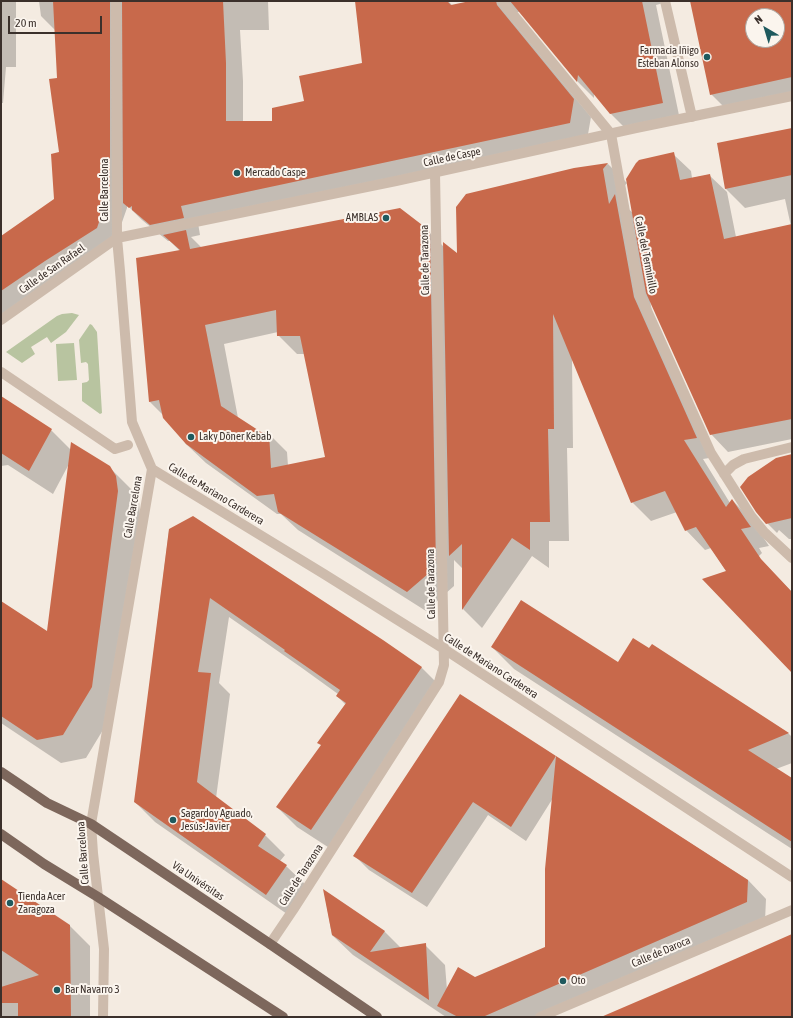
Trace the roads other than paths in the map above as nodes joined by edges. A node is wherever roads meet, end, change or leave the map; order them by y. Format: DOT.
graph roads {
  1 [pos="116,1"];
  2 [pos="502,1"];
  3 [pos="666,1"];
  4 [pos="792,96"];
  5 [pos="692,117"];
  6 [pos="610,134"];
  7 [pos="435,173"];
  8 [pos="117,238"];
  9 [pos="1,320"];
  10 [pos="1,372"];
  11 [pos="128,445"];
  12 [pos="792,447"];
  13 [pos="152,469"];
  14 [pos="724,474"];
  15 [pos="792,558"];
  16 [pos="444,649"];
  17 [pos="1,772"];
  18 [pos="91,824"];
  19 [pos="1,834"];
  20 [pos="792,877"];
  21 [pos="98,897"];
  22 [pos="792,910"];
  23 [pos="270,944"];
  24 [pos="103,1017"];
  25 [pos="283,1017"];
  26 [pos="377,1017"];
  27 [pos="540,1017"];
  1 -- 8 [label="street, Calle Barcelona"];
  2 -- 6 [label="street, Calle del Terminillo"];
  3 -- 5 [label="street"];
  4 -- 5 [label="street, Calle de Caspe"];
  5 -- 6 [label="street, Calle de Caspe"];
  6 -- 7 [label="street, Calle de Caspe"];
  6 -- 14 [label="street, Calle del Terminillo"];
  7 -- 8 [label="street, Calle de Caspe"];
  7 -- 16 [label="street, Calle de Tarazona"];
  8 -- 9 [label="street, Calle de San Rafael"];
  8 -- 13 [label="street, Calle Barcelona"];
  10 -- 11 [label="street"];
  12 -- 14 [label="street"];
  13 -- 16 [label="street, Calle de Mariano Carderera"];
  13 -- 18 [label="street, Calle Barcelona"];
  14 -- 15 [label="street, Calle del Terminillo"];
  16 -- 20 [label="street, Calle de Mariano Carderera"];
  16 -- 23 [label="street, Calle de Tarazona"];
  17 -- 18 [label="main road, Vía Univérsitas"];
  18 -- 21 [label="street, Calle Barcelona"];
  18 -- 23 [label="main road, Vía Univérsitas"];
  19 -- 21 [label="main road"];
  21 -- 24 [label="street, Calle Barcelona"];
  21 -- 25 [label="main road"];
  22 -- 27 [label="street, Calle de Daroca"];
  23 -- 26 [label="main road, Vía Univérsitas"];
}
